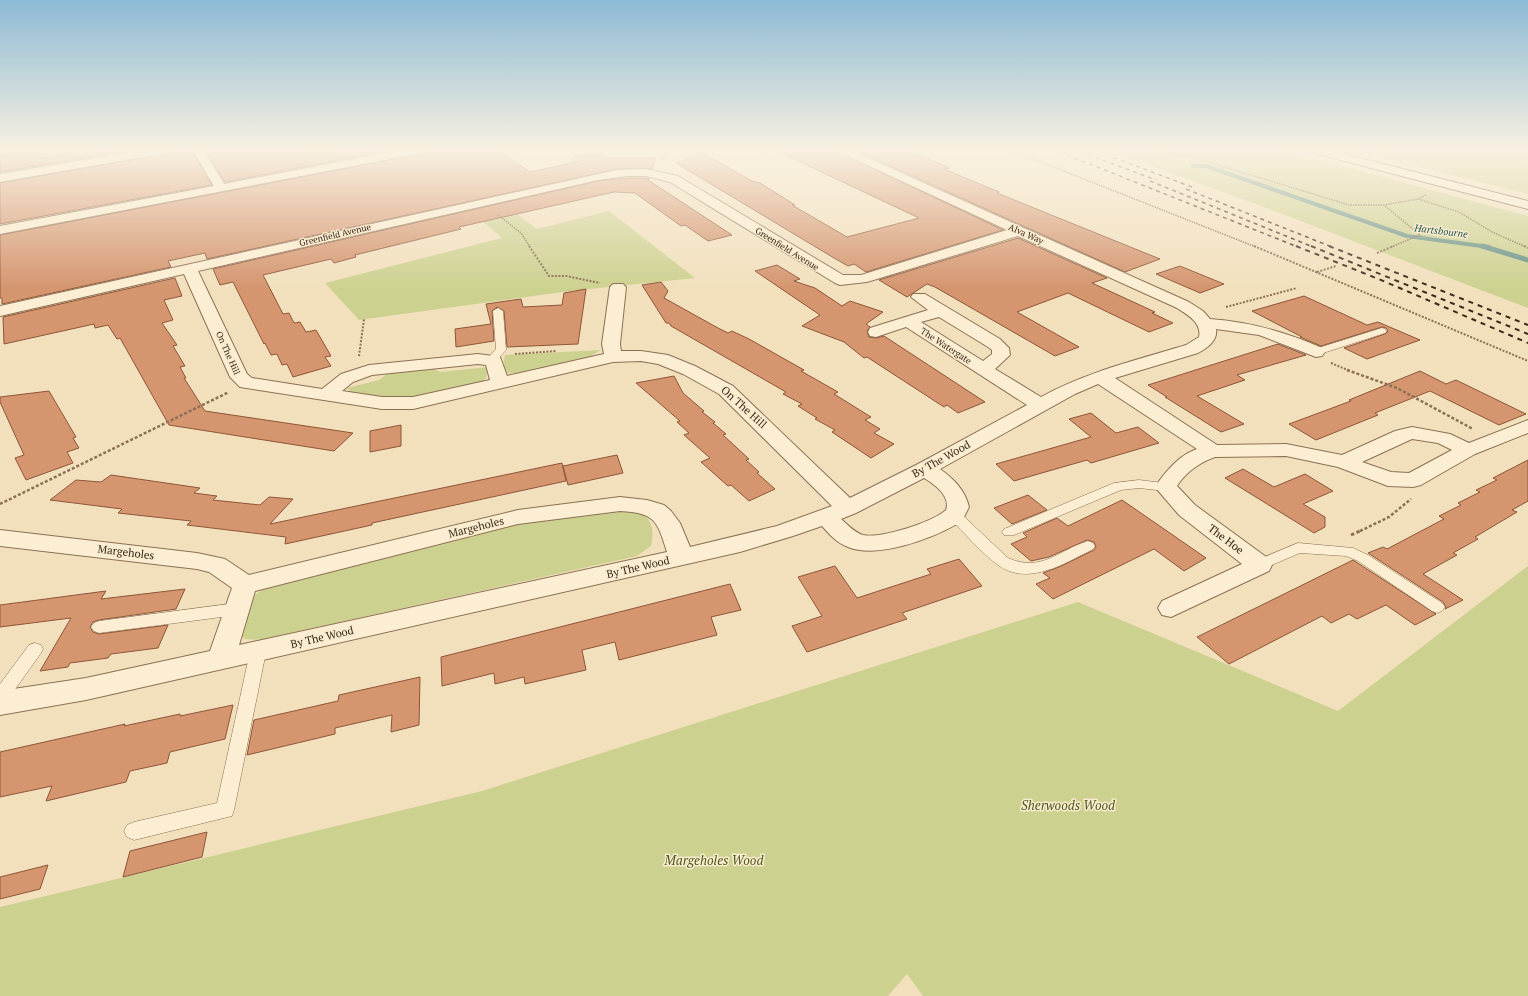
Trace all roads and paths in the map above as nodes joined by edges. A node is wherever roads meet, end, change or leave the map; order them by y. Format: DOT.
graph roads {
  1 [pos="182,195"];
  2 [pos="511,195"];
  3 [pos="701,195"];
  4 [pos="941,195"];
  5 [pos="1126,195"];
  6 [pos="1318,195"];
  7 [pos="1427,195"];
  8 [pos="1491,195"];
  9 [pos="1418,199"];
  10 [pos="481,202"];
  11 [pos="1384,205"];
  12 [pos="1528,205"];
  13 [pos="0,230"];
  14 [pos="1019,231"];
  15 [pos="1528,248"];
  16 [pos="1377,253"];
  17 [pos="1336,266"];
  18 [pos="189,268"];
  19 [pos="1317,272"];
  20 [pos="618,287"];
  21 [pos="1297,288"];
  22 [pos="919,297"];
  23 [pos="0,310"];
  24 [pos="498,311"];
  25 [pos="941,311"];
  26 [pos="1199,316"];
  27 [pos="364,320"];
  28 [pos="908,321"];
  29 [pos="876,332"];
  30 [pos="1382,332"];
  31 [pos="1316,352"];
  32 [pos="613,357"];
  33 [pos="491,360"];
  34 [pos="1528,361"];
  35 [pos="984,370"];
  36 [pos="358,373"];
  37 [pos="1100,377"];
  38 [pos="246,383"];
  39 [pos="500,384"];
  40 [pos="326,395"];
  41 [pos="1040,405"];
  42 [pos="1528,426"];
  43 [pos="1493,440"];
  44 [pos="1468,450"];
  45 [pos="1213,451"];
  46 [pos="1344,462"];
  47 [pos="925,469"];
  48 [pos="1403,480"];
  49 [pos="1166,487"];
  50 [pos="0,504"];
  51 [pos="848,508"];
  52 [pos="954,515"];
  53 [pos="826,517"];
  54 [pos="1009,532"];
  55 [pos="0,538"];
  56 [pos="1088,546"];
  57 [pos="1331,549"];
  58 [pos="680,557"];
  59 [pos="1260,565"];
  60 [pos="245,585"];
  61 [pos="1437,607"];
  62 [pos="1171,608"];
  63 [pos="237,609"];
  64 [pos="99,627"];
  65 [pos="35,649"];
  66 [pos="258,652"];
  67 [pos="221,660"];
  68 [pos="0,697"];
  69 [pos="0,703"];
  70 [pos="134,831"];
  1 -- 13 [label="street"];
  2 -- 10 [label="street, Greenfield Avenue"];
  3 -- 14 [label="street, Greenfield Avenue"];
  4 -- 14 [label="street, Alva Way"];
  5 -- 19 [label="path"];
  6 -- 11 [label="path"];
  7 -- 9 [label="path"];
  8 -- 12 [label="street"];
  9 -- 11 [label="path"];
  9 -- 15 [label="path"];
  10 -- 18 [label="street, Greenfield Avenue"];
  10 -- 20 [label="path"];
  11 -- 16 [label="path"];
  14 -- 26 [label="street, Alva Way"];
  17 -- 19 [label="path"];
  18 -- 23 [label="street, Greenfield Avenue"];
  18 -- 38 [label="street, On The Hill"];
  19 -- 34 [label="path"];
  20 -- 32 [label="street"];
  21 -- 26 [label="path"];
  22 -- 25 [label="street, The Watergate"];
  24 -- 33 [label="lane"];
  25 -- 28 [label="street, The Watergate"];
  25 -- 35 [label="street, The Watergate"];
  26 -- 31 [label="street"];
  26 -- 37 [label="street, By The Wood"];
  27 -- 36 [label="path"];
  28 -- 29 [label="street, The Watergate"];
  28 -- 35 [label="street, The Watergate"];
  30 -- 31 [label="lane"];
  31 -- 43 [label="path"];
  32 -- 39 [label="street, On The Hill"];
  32 -- 51 [label="street, On The Hill"];
  33 -- 36 [label="street"];
  33 -- 39 [label="street"];
  35 -- 41 [label="street, The Watergate"];
  36 -- 40 [label="street"];
  37 -- 41 [label="street, By The Wood"];
  37 -- 45 [label="street"];
  38 -- 40 [label="street, On The Hill"];
  38 -- 50 [label="path"];
  39 -- 40 [label="street, On The Hill"];
  41 -- 47 [label="street, By The Wood"];
  42 -- 43 [label="street"];
  43 -- 44 [label="street"];
  44 -- 46 [label="street"];
  44 -- 48 [label="street"];
  45 -- 46 [label="street"];
  45 -- 49 [label="street"];
  46 -- 48 [label="street"];
  47 -- 51 [label="street, By The Wood"];
  47 -- 52 [label="street"];
  48 -- 57 [label="path"];
  49 -- 54 [label="lane"];
  49 -- 59 [label="street, The Hoe"];
  51 -- 53 [label="street, By The Wood"];
  52 -- 53 [label="street"];
  52 -- 56 [label="lane"];
  53 -- 58 [label="street, By The Wood"];
  55 -- 60 [label="street, Margeholes"];
  57 -- 59 [label="lane"];
  57 -- 61 [label="lane"];
  58 -- 60 [label="street, Margeholes"];
  58 -- 66 [label="street, By The Wood"];
  59 -- 62 [label="street"];
  60 -- 63 [label="street"];
  63 -- 64 [label="lane"];
  63 -- 67 [label="street"];
  65 -- 68 [label="lane"];
  66 -- 67 [label="street, By The Wood"];
  66 -- 70 [label="lane"];
  67 -- 69 [label="street, By The Wood"];
}
